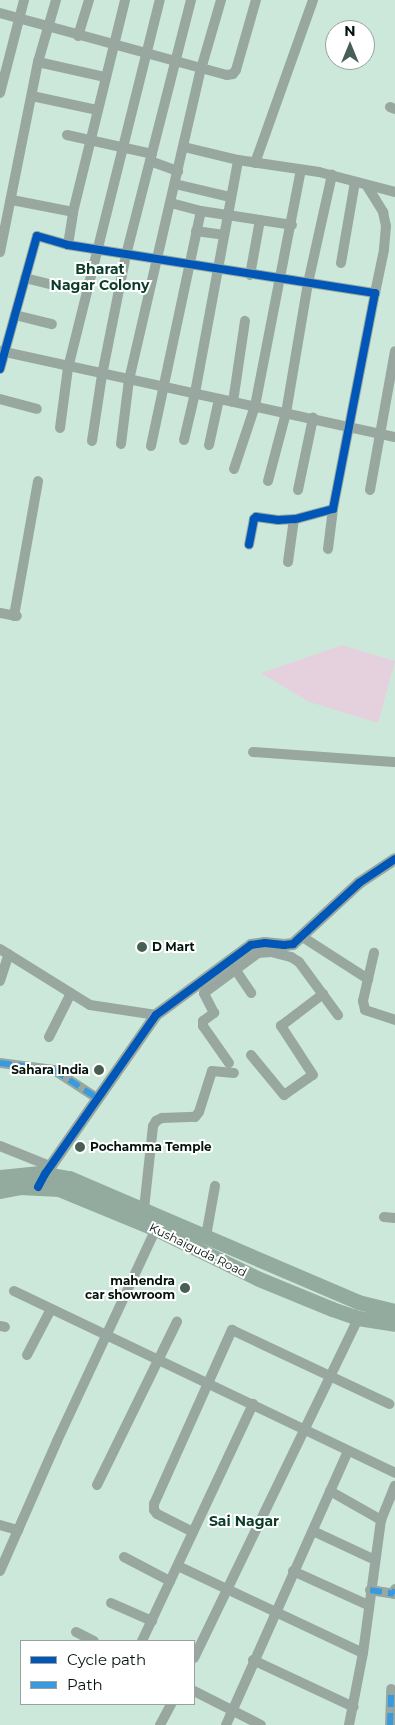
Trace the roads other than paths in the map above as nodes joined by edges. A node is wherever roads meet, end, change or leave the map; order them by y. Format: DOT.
graph roads {
  1 [pos="24,0"];
  2 [pos="56,0"];
  3 [pos="89,0"];
  4 [pos="125,0"];
  5 [pos="160,0"];
  6 [pos="191,0"];
  7 [pos="221,0"];
  8 [pos="256,0"];
  9 [pos="314,0"];
  10 [pos="0,13"];
  11 [pos="19,18"];
  12 [pos="47,27"];
  13 [pos="78,36"];
  14 [pos="113,45"];
  15 [pos="145,54"];
  16 [pos="38,62"];
  17 [pos="175,63"];
  18 [pos="201,69"];
  19 [pos="105,77"];
  20 [pos="0,93"];
  21 [pos="32,96"];
  22 [pos="97,110"];
  23 [pos="67,135"];
  24 [pos="90,140"];
  25 [pos="184,147"];
  26 [pos="122,148"];
  27 [pos="151,158"];
  28 [pos="238,160"];
  29 [pos="255,162"];
  30 [pos="301,170"];
  31 [pos="178,171"];
  32 [pos="332,175"];
  33 [pos="355,182"];
  34 [pos="175,184"];
  35 [pos="368,186"];
  36 [pos="395,186"];
  37 [pos="390,191"];
  38 [pos="230,198"];
  39 [pos="12,200"];
  40 [pos="171,203"];
  41 [pos="201,210"];
  42 [pos="73,212"];
  43 [pos="229,215"];
  44 [pos="260,220"];
  45 [pos="292,225"];
  46 [pos="3,227"];
  47 [pos="196,231"];
  48 [pos="224,235"];
  49 [pos="68,246"];
  50 [pos="99,250"];
  51 [pos="0,252"];
  52 [pos="126,255"];
  53 [pos="158,259"];
  54 [pos="341,262"];
  55 [pos="190,266"];
  56 [pos="218,270"];
  57 [pos="250,275"];
  58 [pos="25,278"];
  59 [pos="281,280"];
  60 [pos="308,283"];
  61 [pos="53,286"];
  62 [pos="375,293"];
  63 [pos="15,315"];
  64 [pos="245,322"];
  65 [pos="52,324"];
  66 [pos="395,351"];
  67 [pos="2,352"];
  68 [pos="68,368"];
  69 [pos="0,369"];
  70 [pos="102,375"];
  71 [pos="129,380"];
  72 [pos="163,386"];
  73 [pos="195,394"];
  74 [pos="219,398"];
  75 [pos="0,399"];
  76 [pos="233,402"];
  77 [pos="255,406"];
  78 [pos="37,409"];
  79 [pos="286,413"];
  80 [pos="313,418"];
  81 [pos="348,425"];
  82 [pos="60,428"];
  83 [pos="380,435"];
  84 [pos="395,436"];
  85 [pos="184,440"];
  86 [pos="92,441"];
  87 [pos="121,444"];
  88 [pos="209,445"];
  89 [pos="151,446"];
  90 [pos="234,469"];
  91 [pos="38,481"];
  92 [pos="268,481"];
  93 [pos="298,490"];
  94 [pos="370,490"];
  95 [pos="333,508"];
  96 [pos="294,519"];
  97 [pos="249,545"];
  98 [pos="328,549"];
  99 [pos="288,562"];
  100 [pos="0,613"];
  101 [pos="253,752"];
  102 [pos="395,763"];
  103 [pos="395,859"];
  104 [pos="301,936"];
  105 [pos="4,951"];
  106 [pos="374,953"];
  107 [pos="232,966"];
  108 [pos="368,979"];
  109 [pos="0,981"];
  110 [pos="71,993"];
  111 [pos="251,993"];
  112 [pos="322,994"];
  113 [pos="156,1015"];
  114 [pos="338,1015"];
  115 [pos="395,1020"];
  116 [pos="49,1037"];
  117 [pos="251,1055"];
  118 [pos="0,1063"];
  119 [pos="229,1063"];
  120 [pos="234,1073"];
  121 [pos="98,1098"];
  122 [pos="0,1146"];
  123 [pos="44,1176"];
  124 [pos="0,1177"];
  125 [pos="215,1186"];
  126 [pos="0,1191"];
  127 [pos="144,1209"];
  128 [pos="384,1217"];
  129 [pos="395,1218"];
  130 [pos="156,1229"];
  131 [pos="206,1236"];
  132 [pos="14,1291"];
  133 [pos="51,1308"];
  134 [pos="395,1311"];
  135 [pos="358,1318"];
  136 [pos="177,1322"];
  137 [pos="395,1324"];
  138 [pos="106,1335"];
  139 [pos="27,1355"];
  140 [pos="158,1358"];
  141 [pos="330,1375"];
  142 [pos="208,1382"];
  143 [pos="253,1404"];
  144 [pos="389,1404"];
  145 [pos="303,1429"];
  146 [pos="348,1451"];
  147 [pos="395,1473"];
  148 [pos="97,1485"];
  149 [pos="395,1486"];
  150 [pos="330,1491"];
  151 [pos="381,1520"];
  152 [pos="0,1525"];
  153 [pos="18,1530"];
  154 [pos="313,1531"];
  155 [pos="194,1532"];
  156 [pos="124,1557"];
  157 [pos="375,1560"];
  158 [pos="178,1566"];
  159 [pos="0,1570"];
  160 [pos="294,1571"];
  161 [pos="170,1581"];
  162 [pos="395,1589"];
  163 [pos="226,1590"];
  164 [pos="370,1590"];
  165 [pos="111,1603"];
  166 [pos="368,1605"];
  167 [pos="275,1613"];
  168 [pos="152,1621"];
  169 [pos="76,1632"];
  170 [pos="92,1640"];
  171 [pos="142,1640"];
  172 [pos="362,1653"];
  173 [pos="195,1656"];
  174 [pos="254,1660"];
  175 [pos="391,1689"];
  176 [pos="195,1691"];
  177 [pos="170,1705"];
  178 [pos="354,1707"];
  179 [pos="232,1709"];
  180 [pos="160,1725"];
  181 [pos="226,1725"];
  182 [pos="261,1725"];
  183 [pos="349,1725"];
  184 [pos="390,1725"];
  1 -- 11 [label="street"];
  2 -- 12 [label="street"];
  3 -- 13 [label="street"];
  4 -- 14 [label="street"];
  5 -- 15 [label="street"];
  6 -- 17 [label="street"];
  7 -- 18 [label="street"];
  8 -- 18 [label="street"];
  9 -- 29 [label="street"];
  10 -- 11 [label="street"];
  11 -- 12 [label="street"];
  11 -- 20 [label="street"];
  12 -- 13 [label="street"];
  12 -- 16 [label="street"];
  13 -- 14 [label="street"];
  14 -- 15 [label="street"];
  14 -- 19 [label="street"];
  15 -- 17 [label="street"];
  15 -- 26 [label="street"];
  16 -- 19 [label="street"];
  16 -- 21 [label="street"];
  17 -- 18 [label="street"];
  17 -- 27 [label="street"];
  18 -- 25 [label="street"];
  19 -- 22 [label="street"];
  21 -- 22 [label="street"];
  21 -- 39 [label="street"];
  22 -- 24 [label="street"];
  23 -- 24 [label="street"];
  24 -- 26 [label="street"];
  24 -- 42 [label="street"];
  25 -- 28 [label="street"];
  25 -- 31 [label="street"];
  26 -- 27 [label="street"];
  26 -- 50 [label="street"];
  27 -- 31 [label="street"];
  27 -- 52 [label="street"];
  28 -- 29 [label="street"];
  28 -- 38 [label="street"];
  29 -- 30 [label="street"];
  30 -- 32 [label="street"];
  30 -- 45 [label="street"];
  31 -- 34 [label="street"];
  32 -- 33 [label="street"];
  32 -- 60 [label="street"];
  33 -- 35 [label="street"];
  33 -- 54 [label="street"];
  34 -- 38 [label="street"];
  34 -- 40 [label="street"];
  35 -- 37 [label="street"];
  35 -- 62 [label="street"];
  36 -- 37 [label="street"];
  38 -- 43 [label="street"];
  39 -- 42 [label="street"];
  39 -- 46 [label="street"];
  40 -- 41 [label="street"];
  40 -- 53 [label="street"];
  41 -- 43 [label="street"];
  41 -- 47 [label="street"];
  42 -- 49 [label="street"];
  43 -- 44 [label="street"];
  43 -- 48 [label="street"];
  44 -- 45 [label="street"];
  44 -- 57 [label="street"];
  45 -- 59 [label="street"];
  46 -- 51 [label="street"];
  47 -- 48 [label="street"];
  47 -- 55 [label="street"];
  48 -- 56 [label="street"];
  49 -- 50 [label="street"];
  49 -- 58 [label="street"];
  50 -- 52 [label="street"];
  50 -- 68 [label="street"];
  52 -- 53 [label="street"];
  52 -- 70 [label="street"];
  53 -- 55 [label="street"];
  53 -- 71 [label="street"];
  55 -- 56 [label="street"];
  55 -- 72 [label="street"];
  56 -- 57 [label="street"];
  56 -- 73 [label="street"];
  57 -- 59 [label="street"];
  58 -- 61 [label="street"];
  58 -- 63 [label="street"];
  59 -- 60 [label="street"];
  59 -- 77 [label="street"];
  60 -- 62 [label="street"];
  60 -- 79 [label="street"];
  62 -- 81 [label="street"];
  63 -- 65 [label="street"];
  63 -- 67 [label="street"];
  64 -- 76 [label="street"];
  66 -- 83 [label="street"];
  67 -- 68 [label="street"];
  67 -- 69 [label="street"];
  68 -- 70 [label="street"];
  68 -- 82 [label="street"];
  70 -- 71 [label="street"];
  70 -- 86 [label="street"];
  71 -- 72 [label="street"];
  71 -- 87 [label="street"];
  72 -- 73 [label="street"];
  72 -- 89 [label="street"];
  73 -- 74 [label="street"];
  73 -- 85 [label="street"];
  74 -- 76 [label="street"];
  74 -- 88 [label="street"];
  75 -- 78 [label="street"];
  76 -- 77 [label="street"];
  77 -- 79 [label="street"];
  77 -- 90 [label="street"];
  79 -- 80 [label="street"];
  79 -- 92 [label="street"];
  80 -- 81 [label="street"];
  80 -- 93 [label="street"];
  81 -- 83 [label="street"];
  81 -- 95 [label="street"];
  83 -- 84 [label="street"];
  83 -- 94 [label="street"];
  91 -- 100 [label="street"];
  95 -- 96 [label="street"];
  95 -- 98 [label="street"];
  96 -- 97 [label="street"];
  96 -- 99 [label="street"];
  101 -- 102 [label="street"];
  103 -- 104 [label="street"];
  104 -- 107 [label="street"];
  104 -- 108 [label="street"];
  105 -- 109 [label="street"];
  105 -- 110 [label="street"];
  106 -- 108 [label="street"];
  107 -- 111 [label="street"];
  107 -- 112 [label="street"];
  107 -- 113 [label="street"];
  107 -- 119 [label="street"];
  108 -- 115 [label="street"];
  110 -- 113 [label="street"];
  110 -- 116 [label="street"];
  112 -- 114 [label="street"];
  112 -- 117 [label="street"];
  113 -- 121 [label="street"];
  118 -- 121 [label="street"];
  120 -- 127 [label="street"];
  121 -- 123 [label="street"];
  122 -- 123 [label="street"];
  123 -- 124 [label="main road, Kushaiguda Road"];
  123 -- 126 [label="main road, Kushaiguda Road"];
  123 -- 127 [label="main road, Kushaiguda Road"];
  123 -- 130 [label="main road, Kushaiguda Road"];
  125 -- 131 [label="street"];
  127 -- 131 [label="main road, Kushaiguda Road"];
  128 -- 129 [label="street"];
  130 -- 135 [label="main road, Kushaiguda Road"];
  130 -- 138 [label="street"];
  131 -- 134 [label="main road, Kushaiguda Road"];
  132 -- 133 [label="street"];
  133 -- 138 [label="street"];
  133 -- 139 [label="street"];
  135 -- 137 [label="main road, Kushaiguda Road"];
  135 -- 141 [label="street"];
  136 -- 140 [label="street"];
  138 -- 140 [label="street"];
  138 -- 153 [label="street"];
  140 -- 142 [label="street"];
  140 -- 148 [label="street"];
  141 -- 142 [label="street"];
  141 -- 144 [label="street"];
  141 -- 145 [label="street"];
  142 -- 143 [label="street"];
  142 -- 155 [label="street"];
  143 -- 145 [label="street"];
  143 -- 155 [label="street"];
  145 -- 146 [label="street"];
  145 -- 163 [label="street"];
  146 -- 147 [label="street"];
  146 -- 150 [label="street"];
  149 -- 151 [label="street"];
  150 -- 151 [label="street"];
  150 -- 154 [label="street"];
  151 -- 157 [label="street"];
  152 -- 153 [label="street"];
  153 -- 159 [label="street"];
  154 -- 157 [label="street"];
  154 -- 160 [label="street"];
  155 -- 158 [label="street"];
  156 -- 161 [label="street"];
  157 -- 164 [label="street"];
  158 -- 161 [label="street"];
  158 -- 163 [label="street"];
  160 -- 166 [label="street"];
  160 -- 167 [label="street"];
  161 -- 168 [label="street"];
  162 -- 164 [label="street"];
  163 -- 167 [label="street"];
  163 -- 173 [label="street"];
  164 -- 166 [label="street"];
  165 -- 168 [label="street"];
  166 -- 172 [label="street"];
  167 -- 172 [label="street"];
  167 -- 174 [label="street"];
  168 -- 171 [label="street"];
  169 -- 170 [label="street"];
  172 -- 178 [label="street"];
  174 -- 178 [label="street"];
  174 -- 179 [label="street"];
  175 -- 184 [label="street"];
  176 -- 179 [label="street"];
  177 -- 180 [label="street"];
  178 -- 183 [label="street"];
  179 -- 181 [label="street"];
  179 -- 182 [label="street"];
}
